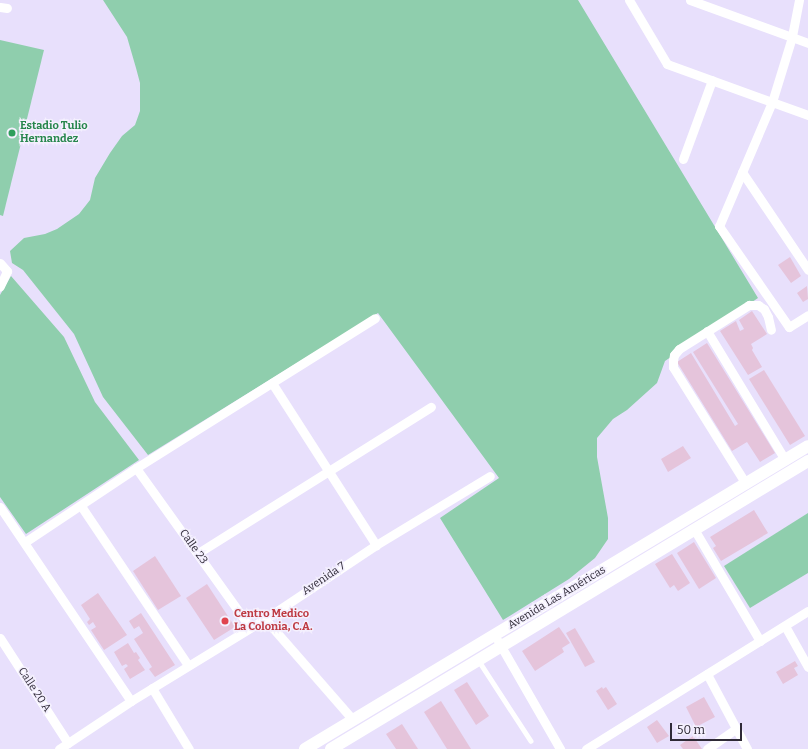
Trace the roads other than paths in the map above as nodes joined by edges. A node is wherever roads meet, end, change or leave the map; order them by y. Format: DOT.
graph roads {
  1 [pos="629,0"];
  2 [pos="690,0"];
  3 [pos="799,0"];
  4 [pos="792,37"];
  5 [pos="808,43"];
  6 [pos="712,80"];
  7 [pos="772,102"];
  8 [pos="808,115"];
  9 [pos="683,159"];
  10 [pos="742,172"];
  11 [pos="0,263"];
  12 [pos="808,270"];
  13 [pos="0,286"];
  14 [pos="808,315"];
  15 [pos="375,318"];
  16 [pos="771,330"];
  17 [pos="707,331"];
  18 [pos="272,384"];
  19 [pos="431,407"];
  20 [pos="808,446"];
  21 [pos="785,460"];
  22 [pos="808,461"];
  23 [pos="136,468"];
  24 [pos="328,470"];
  25 [pos="490,476"];
  26 [pos="746,484"];
  27 [pos="81,506"];
  28 [pos="0,507"];
  29 [pos="694,529"];
  30 [pos="25,542"];
  31 [pos="376,545"];
  32 [pos="198,553"];
  33 [pos="808,611"];
  34 [pos="265,619"];
  35 [pos="250,626"];
  36 [pos="785,626"];
  37 [pos="0,638"];
  38 [pos="498,640"];
  39 [pos="760,641"];
  40 [pos="478,659"];
  41 [pos="188,665"];
  42 [pos="808,667"];
  43 [pos="706,674"];
  44 [pos="152,688"];
  45 [pos="131,701"];
  46 [pos="353,720"];
  47 [pos="736,729"];
  48 [pos="531,741"];
  49 [pos="68,743"];
  50 [pos="59,749"];
  51 [pos="190,749"];
  52 [pos="306,749"];
  53 [pos="331,749"];
  54 [pos="560,749"];
  55 [pos="586,749"];
  56 [pos="706,749"];
  57 [pos="747,749"];
  1 -- 6 [label="street"];
  2 -- 4 [label="street"];
  3 -- 4 [label="street"];
  4 -- 5 [label="street"];
  4 -- 7 [label="street"];
  6 -- 7 [label="street"];
  6 -- 9 [label="street"];
  7 -- 8 [label="street"];
  7 -- 10 [label="street"];
  10 -- 12 [label="street"];
  10 -- 14 [label="street"];
  11 -- 13 [label="street"];
  15 -- 18 [label="street"];
  16 -- 17 [label="street"];
  17 -- 21 [label="street"];
  17 -- 26 [label="street"];
  18 -- 23 [label="street"];
  18 -- 24 [label="street"];
  19 -- 24 [label="street"];
  20 -- 21 [label="main road, Avenida Las Américas"];
  21 -- 26 [label="main road, Avenida Las Américas"];
  22 -- 29 [label="main road, Avenida Las Américas"];
  23 -- 27 [label="street"];
  23 -- 32 [label="street, Calle 23"];
  24 -- 31 [label="street"];
  24 -- 32 [label="street"];
  25 -- 31 [label="street, Avenida 7"];
  26 -- 38 [label="main road, Avenida Las Américas"];
  27 -- 30 [label="street"];
  27 -- 41 [label="street"];
  28 -- 30 [label="street"];
  29 -- 38 [label="main road, Avenida Las Américas"];
  29 -- 39 [label="street"];
  30 -- 45 [label="street"];
  31 -- 34 [label="street, Avenida 7"];
  32 -- 35 [label="street, Calle 23"];
  33 -- 36 [label="street"];
  34 -- 35 [label="street, Avenida 7"];
  34 -- 46 [label="street"];
  35 -- 41 [label="street, Avenida 7"];
  36 -- 39 [label="street"];
  36 -- 42 [label="street"];
  37 -- 49 [label="street, Calle 20 A"];
  38 -- 40 [label="main road, Avenida Las Américas"];
  38 -- 46 [label="main road, Avenida Las Américas"];
  38 -- 54 [label="street"];
  39 -- 43 [label="street"];
  40 -- 48 [label="lane"];
  40 -- 53 [label="main road, Avenida Las Américas"];
  41 -- 44 [label="street, Avenida 7"];
  43 -- 47 [label="street"];
  43 -- 55 [label="street"];
  44 -- 45 [label="street, Avenida 7"];
  44 -- 51 [label="street"];
  45 -- 49 [label="street, Avenida 7"];
  46 -- 52 [label="main road, Avenida Las Américas"];
  47 -- 56 [label="street"];
  47 -- 57 [label="street"];
  49 -- 50 [label="street, Avenida 7"];
}
